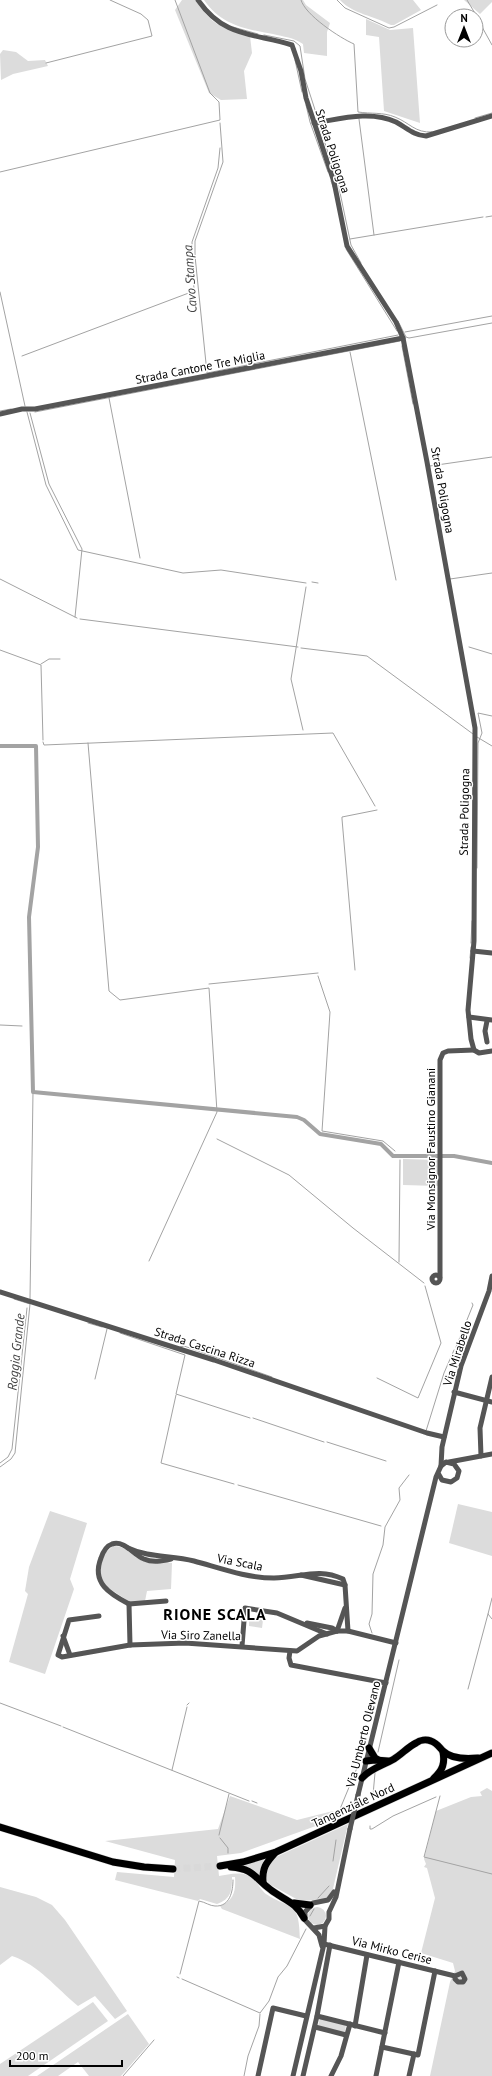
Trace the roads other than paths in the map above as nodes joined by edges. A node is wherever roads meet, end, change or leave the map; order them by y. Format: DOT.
graph roads {
  1 [pos="198,0"];
  2 [pos="492,116"];
  3 [pos="314,123"];
  4 [pos="403,338"];
  5 [pos="0,414"];
  6 [pos="473,951"];
  7 [pos="492,953"];
  8 [pos="469,1018"];
  9 [pos="490,1020"];
  10 [pos="487,1042"];
  11 [pos="474,1050"];
  12 [pos="492,1051"];
  13 [pos="492,1276"];
  14 [pos="440,1277"];
  15 [pos="0,1292"];
  16 [pos="490,1292"];
  17 [pos="492,1377"];
  18 [pos="454,1392"];
  19 [pos="486,1400"];
  20 [pos="492,1402"];
  21 [pos="444,1437"];
  22 [pos="442,1446"];
  23 [pos="492,1454"];
  24 [pos="481,1456"];
  25 [pos="470,1458"];
  26 [pos="447,1462"];
  27 [pos="441,1466"];
  28 [pos="458,1469"];
  29 [pos="438,1473"];
  30 [pos="444,1482"];
  31 [pos="433,1491"];
  32 [pos="166,1601"];
  33 [pos="129,1604"];
  34 [pos="346,1604"];
  35 [pos="99,1616"];
  36 [pos="296,1620"];
  37 [pos="348,1631"];
  38 [pos="337,1632"];
  39 [pos="327,1634"];
  40 [pos="63,1635"];
  41 [pos="396,1643"];
  42 [pos="130,1645"];
  43 [pos="242,1646"];
  44 [pos="290,1651"];
  45 [pos="70,1655"];
  46 [pos="386,1683"];
  47 [pos="369,1748"];
  48 [pos="444,1752"];
  49 [pos="492,1753"];
  50 [pos="482,1758"];
  51 [pos="366,1762"];
  52 [pos="379,1763"];
  53 [pos="362,1778"];
  54 [pos="431,1781"];
  55 [pos="0,1827"];
  56 [pos="276,1852"];
  57 [pos="173,1869"];
  58 [pos="263,1882"];
  59 [pos="338,1883"];
  60 [pos="294,1903"];
  61 [pos="320,1903"];
  62 [pos="310,1905"];
  63 [pos="329,1912"];
  64 [pos="304,1918"];
  65 [pos="325,1926"];
  66 [pos="314,1928"];
  67 [pos="327,1944"];
  68 [pos="322,1951"];
  69 [pos="367,1955"];
  70 [pos="399,1962"];
  71 [pos="435,1971"];
  72 [pos="455,1976"];
  73 [pos="306,2016"];
  74 [pos="317,2016"];
  75 [pos="352,2025"];
  76 [pos="315,2027"];
  77 [pos="385,2033"];
  78 [pos="346,2035"];
  79 [pos="382,2048"];
  80 [pos="414,2054"];
  81 [pos="258,2076"];
  82 [pos="293,2076"];
  83 [pos="303,2076"];
  84 [pos="331,2076"];
  85 [pos="376,2076"];
  86 [pos="409,2076"];
  1 -- 3 [label="street, Strada Poligogna"];
  2 -- 3 [label="street"];
  3 -- 4 [label="street, Strada Poligogna"];
  4 -- 5 [label="street, Strada Cantone Tre Miglia"];
  4 -- 6 [label="street, Strada Poligogna"];
  6 -- 7 [label="street"];
  6 -- 8 [label="street, Strada Poligogna"];
  8 -- 9 [label="street"];
  8 -- 11 [label="street, Strada Poligogna"];
  9 -- 10 [label="street"];
  11 -- 12 [label="street"];
  11 -- 14 [label="street, Via Monsignor Faustino Gianani"];
  13 -- 16 [label="street, Via Mirabello"];
  15 -- 21 [label="street, Strada Cascina Rizza"];
  16 -- 18 [label="street, Via Mirabello"];
  17 -- 19 [label="street"];
  18 -- 19 [label="street"];
  18 -- 21 [label="street, Via Mirabello"];
  19 -- 20 [label="street"];
  19 -- 24 [label="street"];
  21 -- 22 [label="street, Via Mirabello"];
  22 -- 26 [label="street, Via Mirabello"];
  22 -- 27 [label="street, Via Mirabello"];
  23 -- 24 [label="street"];
  24 -- 25 [label="street"];
  25 -- 26 [label="street"];
  25 -- 28 [label="street"];
  26 -- 27 [label="street"];
  26 -- 28 [label="street"];
  27 -- 29 [label="street"];
  28 -- 30 [label="street"];
  29 -- 30 [label="street"];
  29 -- 31 [label="street"];
  30 -- 31 [label="street"];
  31 -- 41 [label="street, Via Umberto Olevano"];
  32 -- 33 [label="street"];
  33 -- 34 [label="street, Via Scala"];
  33 -- 42 [label="street"];
  34 -- 37 [label="street, Via Scala"];
  34 -- 38 [label="street, Via Scala"];
  35 -- 40 [label="street"];
  36 -- 38 [label="street"];
  36 -- 39 [label="street"];
  36 -- 43 [label="street"];
  37 -- 38 [label="street"];
  37 -- 41 [label="street"];
  38 -- 39 [label="street"];
  39 -- 44 [label="street, Via Siro Zanella"];
  40 -- 45 [label="street"];
  40 -- 45 [label="street"];
  41 -- 46 [label="street, Via Umberto Olevano"];
  42 -- 43 [label="street, Via Siro Zanella"];
  42 -- 45 [label="street, Via Siro Zanella"];
  43 -- 44 [label="street, Via Siro Zanella"];
  44 -- 46 [label="street"];
  46 -- 47 [label="street, Via Umberto Olevano"];
  47 -- 51 [label="street, Via Umberto Olevano"];
  47 -- 52 [label="highway"];
  48 -- 50 [label="highway"];
  48 -- 52 [label="highway"];
  48 -- 54 [label="highway"];
  49 -- 50 [label="highway, Tangenziale Nord"];
  50 -- 54 [label="highway, Tangenziale Nord"];
  51 -- 52 [label="highway"];
  51 -- 53 [label="street, Via Umberto Olevano"];
  52 -- 53 [label="highway"];
  53 -- 59 [label="street, Via Umberto Olevano, bridge"];
  54 -- 56 [label="highway, Tangenziale Nord"];
  55 -- 57 [label="highway"];
  56 -- 58 [label="highway"];
  56 -- 58 [label="highway, Tangenziale Nord"];
  58 -- 60 [label="highway"];
  59 -- 61 [label="street, Via Umberto Olevano"];
  59 -- 63 [label="street, Via Umberto Olevano"];
  60 -- 62 [label="highway"];
  60 -- 64 [label="highway"];
  61 -- 62 [label="street, Via Umberto Olevano"];
  61 -- 63 [label="street"];
  62 -- 64 [label="street"];
  63 -- 65 [label="street, Via Umberto Olevano"];
  64 -- 66 [label="street, Via Umberto Olevano"];
  65 -- 66 [label="street"];
  65 -- 67 [label="street, Via Umberto Olevano"];
  66 -- 68 [label="street, Via Umberto Olevano"];
  67 -- 68 [label="street, Via Umberto Olevano"];
  67 -- 69 [label="street, Via Mirko Cerise"];
  67 -- 74 [label="street, Via Umberto Olevano"];
  68 -- 73 [label="street, Via Umberto Olevano"];
  69 -- 70 [label="street, Via Mirko Cerise"];
  69 -- 75 [label="street"];
  70 -- 71 [label="street, Via Mirko Cerise"];
  70 -- 77 [label="street"];
  71 -- 72 [label="street, Via Mirko Cerise"];
  71 -- 80 [label="street"];
  73 -- 81 [label="street"];
  73 -- 82 [label="street, Via Umberto Olevano"];
  74 -- 75 [label="street"];
  74 -- 76 [label="street, Via Umberto Olevano"];
  75 -- 77 [label="street"];
  75 -- 78 [label="street"];
  76 -- 78 [label="street"];
  76 -- 83 [label="street, Via Umberto Olevano"];
  77 -- 79 [label="street"];
  78 -- 84 [label="street"];
  79 -- 80 [label="street"];
  79 -- 85 [label="street"];
  80 -- 86 [label="street"];
}
